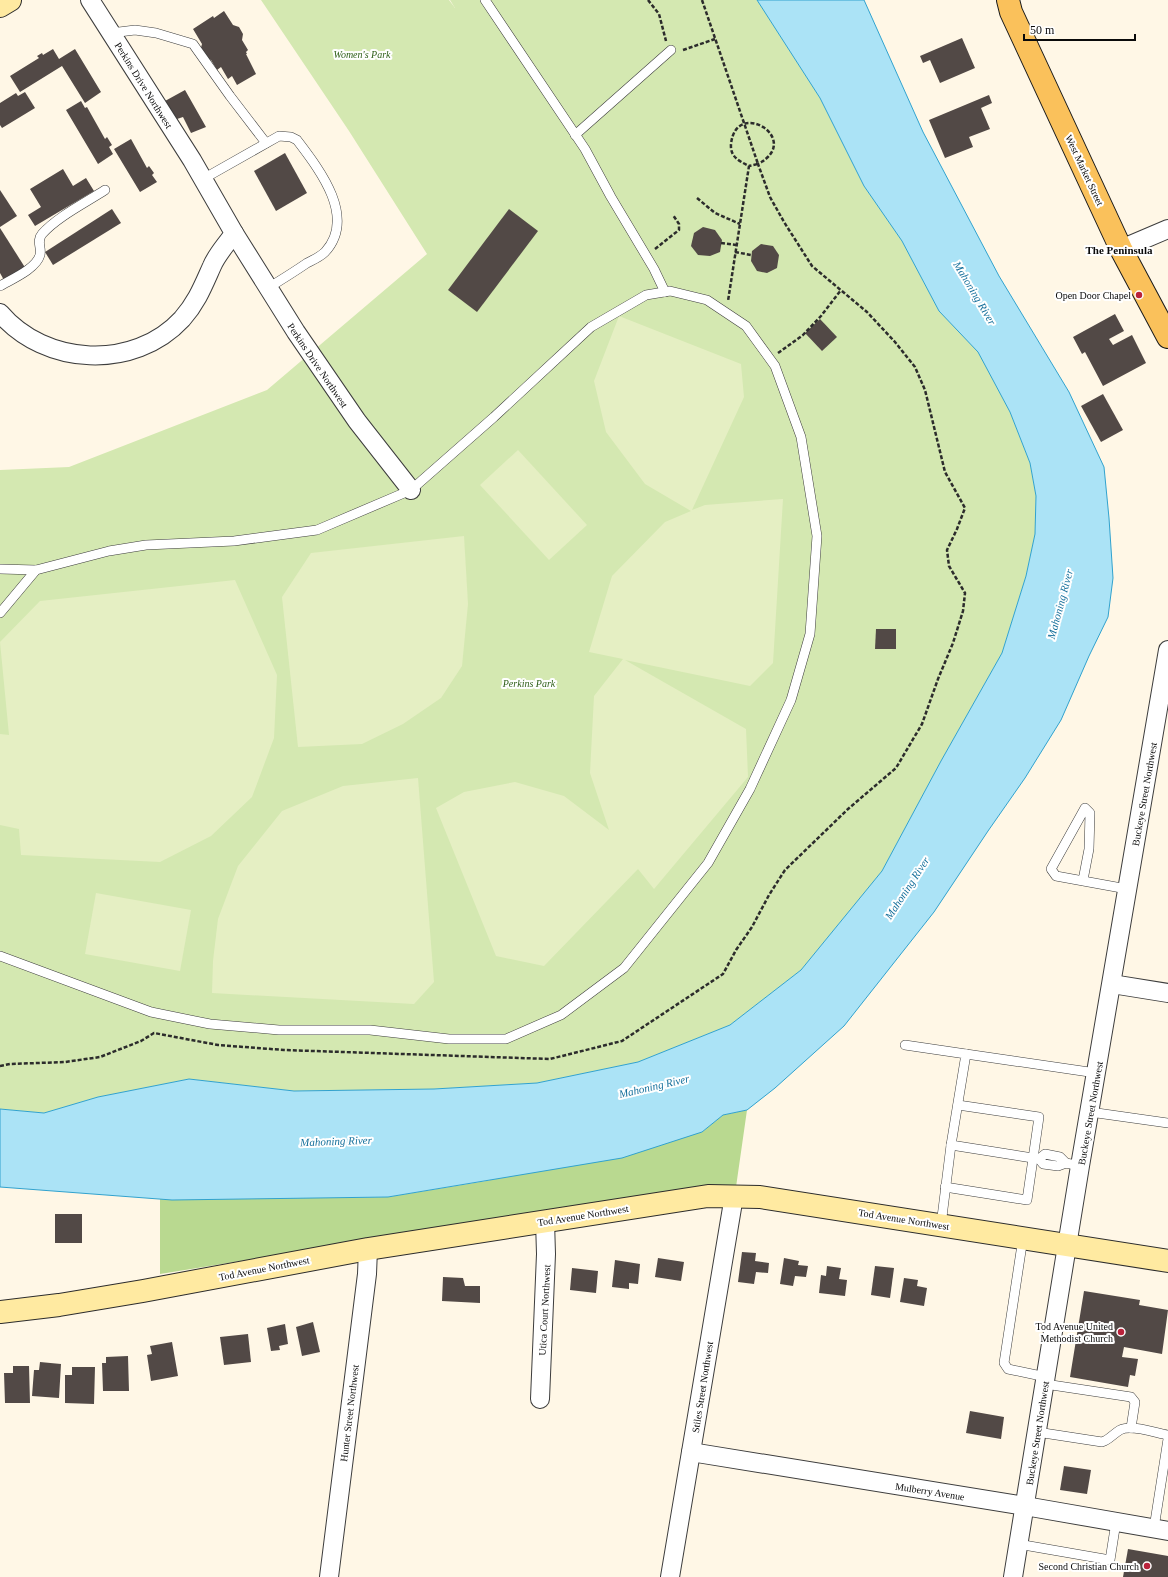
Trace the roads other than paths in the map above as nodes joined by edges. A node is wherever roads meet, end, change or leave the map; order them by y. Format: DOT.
graph roads {
  1 [pos="10,0"];
  2 [pos="90,0"];
  3 [pos="485,0"];
  4 [pos="1008,0"];
  5 [pos="0,6"];
  6 [pos="111,33"];
  7 [pos="671,50"];
  8 [pos="575,135"];
  9 [pos="266,143"];
  10 [pos="203,179"];
  11 [pos="105,190"];
  12 [pos="1168,229"];
  13 [pos="234,233"];
  14 [pos="1121,249"];
  15 [pos="0,286"];
  16 [pos="268,288"];
  17 [pos="665,292"];
  18 [pos="0,313"];
  19 [pos="1168,337"];
  20 [pos="411,490"];
  21 [pos="0,569"];
  22 [pos="36,570"];
  23 [pos="0,613"];
  24 [pos="1168,650"];
  25 [pos="1083,880"];
  26 [pos="1128,889"];
  27 [pos="0,956"];
  28 [pos="1112,984"];
  29 [pos="1168,993"];
  30 [pos="906,1045"];
  31 [pos="966,1054"];
  32 [pos="1096,1073"];
  33 [pos="958,1105"];
  34 [pos="1090,1112"];
  35 [pos="1168,1123"];
  36 [pos="951,1144"];
  37 [pos="1036,1158"];
  38 [pos="1073,1165"];
  39 [pos="945,1187"];
  40 [pos="734,1196"];
  41 [pos="545,1221"];
  42 [pos="940,1225"];
  43 [pos="1023,1238"];
  44 [pos="1068,1244"];
  45 [pos="368,1249"];
  46 [pos="1168,1261"];
  47 [pos="0,1312"];
  48 [pos="1046,1381"];
  49 [pos="540,1399"];
  50 [pos="1131,1428"];
  51 [pos="1037,1432"];
  52 [pos="1168,1435"];
  53 [pos="1168,1439"];
  54 [pos="691,1452"];
  55 [pos="1163,1498"];
  56 [pos="1025,1506"];
  57 [pos="1116,1522"];
  58 [pos="1161,1530"];
  59 [pos="1018,1544"];
  60 [pos="328,1577"];
  61 [pos="670,1577"];
  62 [pos="1013,1577"];
  1 -- 5 [label="main road"];
  2 -- 6 [label="street, Perkins Drive Northwest"];
  3 -- 8 [label="lane"];
  4 -- 14 [label="main road, West Market Street"];
  6 -- 9 [label="lane"];
  6 -- 10 [label="street, Perkins Drive Northwest"];
  7 -- 8 [label="lane"];
  8 -- 17 [label="lane"];
  9 -- 10 [label="lane"];
  9 -- 16 [label="lane"];
  10 -- 13 [label="street, Perkins Drive Northwest"];
  11 -- 15 [label="lane"];
  12 -- 14 [label="street"];
  13 -- 16 [label="street, Perkins Drive Northwest"];
  13 -- 18 [label="street"];
  14 -- 19 [label="main road, West Market Street"];
  16 -- 20 [label="street, Perkins Drive Northwest"];
  17 -- 20 [label="lane"];
  17 -- 27 [label="lane"];
  20 -- 22 [label="lane"];
  21 -- 22 [label="lane"];
  22 -- 23 [label="lane"];
  24 -- 26 [label="street, Buckeye Street Northwest"];
  25 -- 25 [label="lane"];
  25 -- 26 [label="lane"];
  26 -- 28 [label="street, Buckeye Street Northwest"];
  28 -- 29 [label="street"];
  28 -- 32 [label="street, Buckeye Street Northwest"];
  30 -- 31 [label="lane"];
  31 -- 32 [label="lane"];
  31 -- 33 [label="lane"];
  32 -- 34 [label="street, Buckeye Street Northwest"];
  33 -- 36 [label="lane"];
  33 -- 37 [label="lane"];
  34 -- 35 [label="lane"];
  34 -- 38 [label="street, Buckeye Street Northwest"];
  36 -- 37 [label="lane"];
  36 -- 39 [label="lane"];
  37 -- 38 [label="lane"];
  37 -- 39 [label="lane"];
  38 -- 44 [label="street, Buckeye Street Northwest"];
  39 -- 42 [label="lane"];
  40 -- 41 [label="main road, Tod Avenue Northwest"];
  40 -- 42 [label="main road, Tod Avenue Northwest"];
  40 -- 54 [label="street, Stiles Street Northwest"];
  41 -- 45 [label="main road, Tod Avenue Northwest"];
  41 -- 49 [label="street, Utica Court Northwest"];
  42 -- 43 [label="main road, Tod Avenue Northwest"];
  43 -- 44 [label="main road, Tod Avenue Northwest"];
  43 -- 48 [label="lane"];
  44 -- 46 [label="main road, Tod Avenue Northwest"];
  44 -- 48 [label="street, Buckeye Street Northwest"];
  45 -- 47 [label="main road, Tod Avenue Northwest"];
  45 -- 60 [label="street, Hunter Street Northwest"];
  48 -- 50 [label="lane"];
  48 -- 51 [label="street, Buckeye Street Northwest"];
  50 -- 51 [label="lane"];
  50 -- 52 [label="lane"];
  51 -- 56 [label="street, Buckeye Street Northwest"];
  53 -- 55 [label="lane"];
  54 -- 56 [label="street, Mulberry Avenue"];
  54 -- 61 [label="street, Stiles Street Northwest"];
  55 -- 58 [label="lane"];
  56 -- 57 [label="street, Mulberry Avenue"];
  56 -- 59 [label="street, Buckeye Street Northwest"];
  57 -- 58 [label="street, Mulberry Avenue"];
  57 -- 59 [label="lane"];
  59 -- 62 [label="street, Buckeye Street Northwest"];
}
